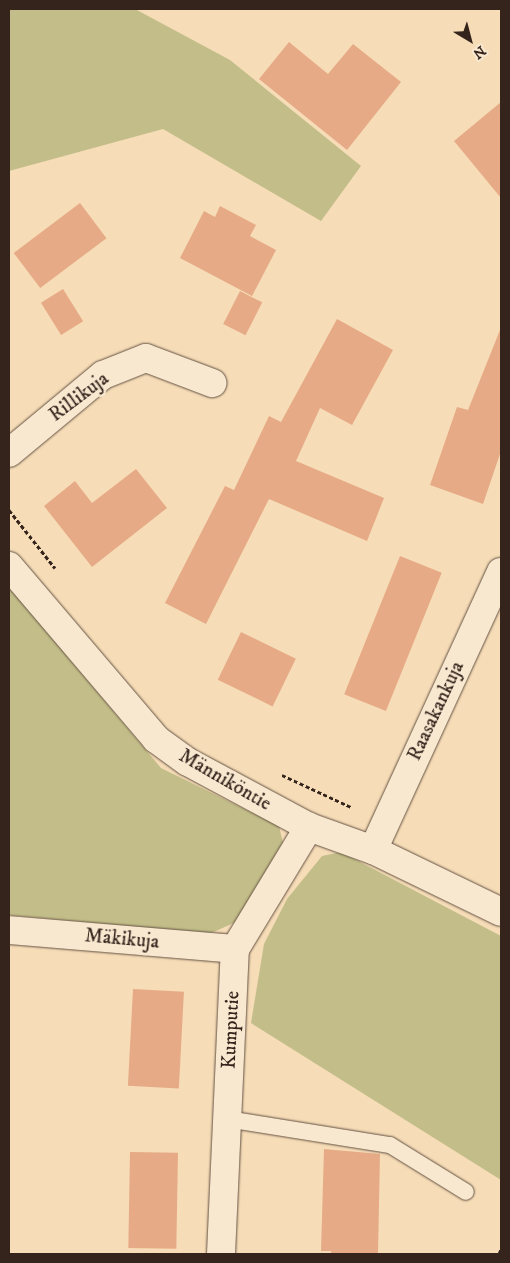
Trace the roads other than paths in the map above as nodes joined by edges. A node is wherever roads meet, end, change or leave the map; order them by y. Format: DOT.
graph roads {
  1 [pos="212,384"];
  2 [pos="9,453"];
  3 [pos="9,566"];
  4 [pos="501,572"];
  5 [pos="308,827"];
  6 [pos="373,850"];
  7 [pos="501,912"];
  8 [pos="9,930"];
  9 [pos="235,949"];
  10 [pos="227,1119"];
  11 [pos="466,1192"];
  12 [pos="221,1254"];
  1 -- 2 [label="street, Rillikuja"];
  3 -- 5 [label="street, Männiköntie"];
  4 -- 6 [label="street, Raasakankuja"];
  5 -- 6 [label="street, Männiköntie"];
  5 -- 9 [label="street, Kumputie"];
  6 -- 7 [label="street, Männiköntie"];
  8 -- 9 [label="street, Mäkikuja"];
  9 -- 10 [label="street, Kumputie"];
  10 -- 11 [label="lane"];
  10 -- 12 [label="street, Kumputie"];
}
